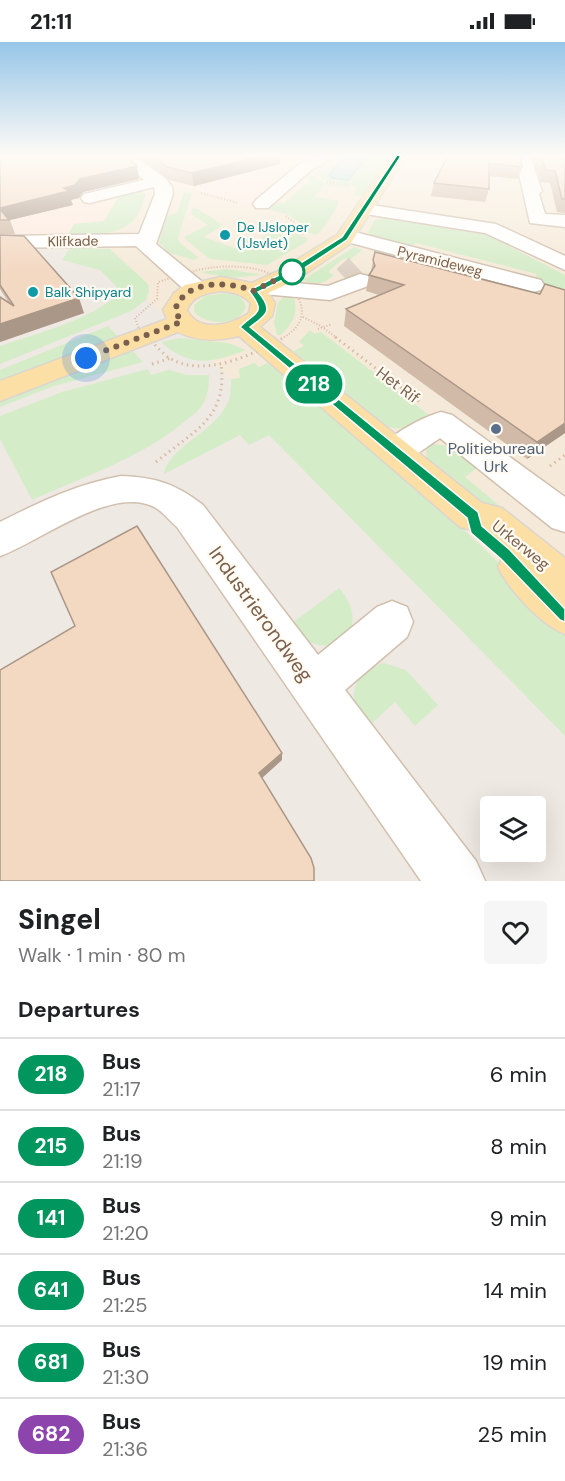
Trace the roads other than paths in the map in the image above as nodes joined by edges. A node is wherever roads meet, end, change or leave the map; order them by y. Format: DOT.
graph roads {
  1 [pos="102,195"];
  2 [pos="164,195"];
  3 [pos="270,195"];
  4 [pos="374,195"];
  5 [pos="531,195"];
  6 [pos="90,198"];
  7 [pos="262,204"];
  8 [pos="365,209"];
  9 [pos="565,221"];
  10 [pos="46,223"];
  11 [pos="347,236"];
  12 [pos="146,240"];
  13 [pos="0,242"];
  14 [pos="31,242"];
  15 [pos="565,264"];
  16 [pos="361,270"];
  17 [pos="490,274"];
  18 [pos="533,285"];
  19 [pos="197,289"];
  20 [pos="258,289"];
  21 [pos="478,295"];
  22 [pos="181,322"];
  23 [pos="244,327"];
  24 [pos="0,391"];
  25 [pos="395,452"];
  26 [pos="473,516"];
  27 [pos="565,517"];
  28 [pos="0,540"];
  29 [pos="565,582"];
  30 [pos="565,615"];
  31 [pos="392,622"];
  32 [pos="314,687"];
  33 [pos="456,881"];
  1 -- 6 [label="street"];
  2 -- 12 [label="street"];
  3 -- 7 [label="street"];
  4 -- 8 [label="main road"];
  5 -- 9 [label="street"];
  8 -- 11 [label="main road"];
  8 -- 15 [label="street"];
  10 -- 14 [label="street"];
  11 -- 16 [label="street, Pyramideweg"];
  11 -- 20 [label="main road"];
  12 -- 14 [label="street, Klifkade"];
  12 -- 19 [label="street"];
  13 -- 14 [label="street, Klifkade"];
  16 -- 17 [label="street, Pyramideweg"];
  16 -- 20 [label="street"];
  17 -- 18 [label="street, Pyramideweg"];
  17 -- 21 [label="street"];
  19 -- 20 [label="main road"];
  19 -- 22 [label="main road"];
  20 -- 23 [label="main road"];
  22 -- 23 [label="main road"];
  22 -- 24 [label="main road"];
  23 -- 25 [label="main road, Urkerweg"];
  25 -- 26 [label="main road, Urkerweg"];
  25 -- 27 [label="street"];
  26 -- 29 [label="main road, Urkerweg"];
  26 -- 30 [label="main road, Urkerweg"];
  28 -- 32 [label="street, Industrierondweg"];
  31 -- 32 [label="street"];
  32 -- 33 [label="street, Industrierondweg"];
}
